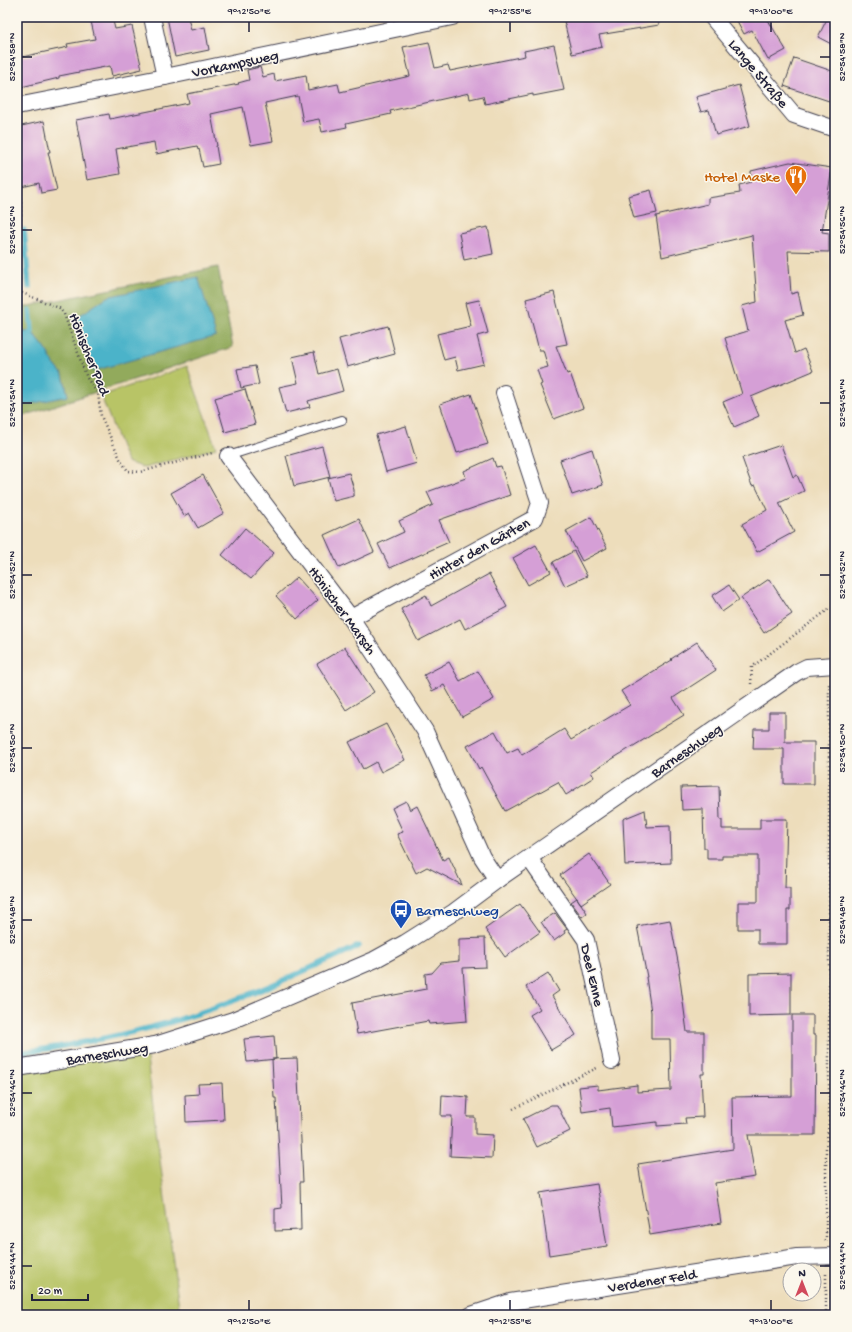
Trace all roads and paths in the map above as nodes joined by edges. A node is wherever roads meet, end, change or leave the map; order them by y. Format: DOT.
graph roads {
  1 [pos="152,17"];
  2 [pos="452,17"];
  3 [pos="712,17"];
  4 [pos="165,77"];
  5 [pos="17,106"];
  6 [pos="835,130"];
  7 [pos="17,187"];
  8 [pos="504,393"];
  9 [pos="342,420"];
  10 [pos="228,456"];
  11 [pos="829,609"];
  12 [pos="351,618"];
  13 [pos="832,665"];
  14 [pos="751,688"];
  15 [pos="529,858"];
  16 [pos="497,880"];
  17 [pos="612,1061"];
  18 [pos="17,1068"];
  19 [pos="513,1109"];
  20 [pos="835,1232"];
  21 [pos="835,1256"];
  22 [pos="826,1283"];
  23 [pos="471,1315"];
  24 [pos="826,1315"];
  1 -- 4 [label="street"];
  2 -- 4 [label="street, Vorkampsweg"];
  3 -- 6 [label="street, Lange Straße"];
  4 -- 5 [label="street, Vorkampsweg"];
  7 -- 10 [label="path, Hönischer Pad"];
  8 -- 12 [label="street, Hinter den Gärten"];
  9 -- 10 [label="lane"];
  10 -- 12 [label="street, Hönischer Marsch"];
  11 -- 14 [label="path"];
  12 -- 16 [label="street, Hönischer Marsch"];
  13 -- 15 [label="street, Barneschweg"];
  13 -- 20 [label="path"];
  15 -- 16 [label="street, Barneschweg"];
  15 -- 17 [label="street, Deel Enne"];
  16 -- 18 [label="street, Barneschweg"];
  17 -- 19 [label="path"];
  21 -- 23 [label="street, Verdener Feld"];
  22 -- 24 [label="path"];
}
